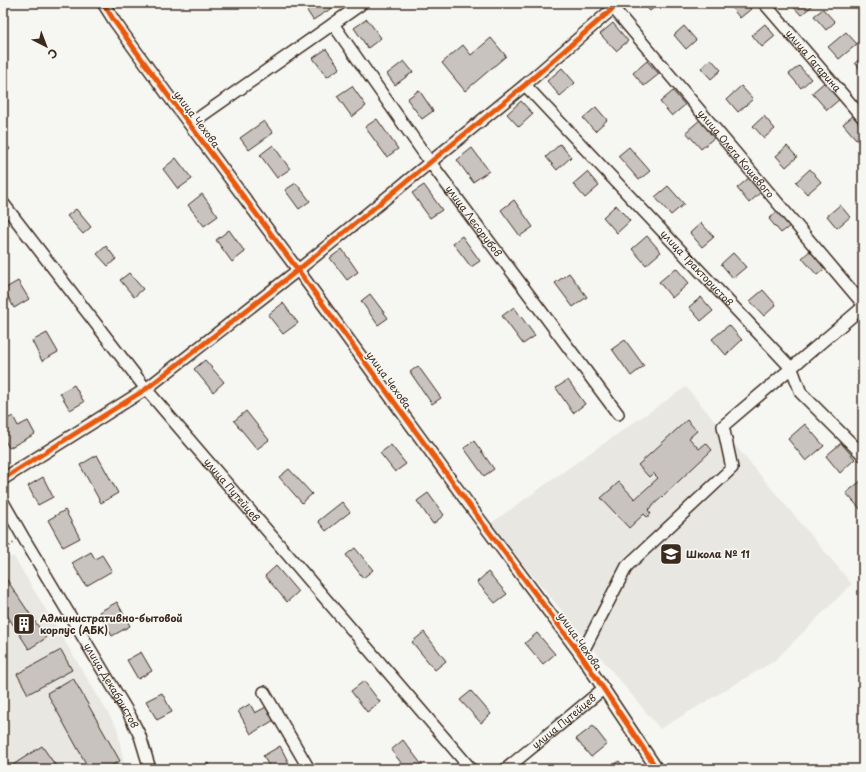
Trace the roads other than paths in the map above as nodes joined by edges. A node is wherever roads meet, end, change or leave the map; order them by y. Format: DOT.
graph roads {
  1 [pos="103,3"];
  2 [pos="764,3"];
  3 [pos="360,5"];
  4 [pos="614,5"];
  5 [pos="333,24"];
  6 [pos="525,85"];
  7 [pos="863,118"];
  8 [pos="190,124"];
  9 [pos="430,162"];
  10 [pos="3,203"];
  11 [pos="298,270"];
  12 [pos="863,306"];
  13 [pos="792,369"];
  14 [pos="146,389"];
  15 [pos="618,414"];
  16 [pos="863,455"];
  17 [pos="3,479"];
  18 [pos="3,502"];
  19 [pos="580,655"];
  20 [pos="603,689"];
  21 [pos="264,692"];
  22 [pos="150,769"];
  23 [pos="309,769"];
  24 [pos="471,769"];
  25 [pos="506,769"];
  26 [pos="658,769"];
  1 -- 8 [label="street, улица Чехова"];
  2 -- 7 [label="street, улица Гагарина"];
  3 -- 5 [label="street"];
  4 -- 6 [label="street"];
  4 -- 12 [label="street, улица Олега Кошевого"];
  5 -- 8 [label="street"];
  5 -- 9 [label="street, улица Лесорубов"];
  6 -- 9 [label="street"];
  6 -- 13 [label="street, улица Трактористов"];
  8 -- 11 [label="street, улица Чехова"];
  9 -- 11 [label="street"];
  9 -- 15 [label="street, улица Лесорубов"];
  10 -- 14 [label="street, улица Путейцев"];
  11 -- 14 [label="street"];
  11 -- 19 [label="street, улица Чехова"];
  12 -- 13 [label="street"];
  13 -- 16 [label="street, улица Трактористов"];
  13 -- 19 [label="street"];
  14 -- 17 [label="street"];
  14 -- 24 [label="street, улица Путейцев"];
  18 -- 22 [label="street, улица Декабристов"];
  19 -- 20 [label="street, улица Чехова"];
  20 -- 25 [label="street, улица Путейцев"];
  20 -- 26 [label="street, улица Чехова"];
  21 -- 23 [label="street"];
}
